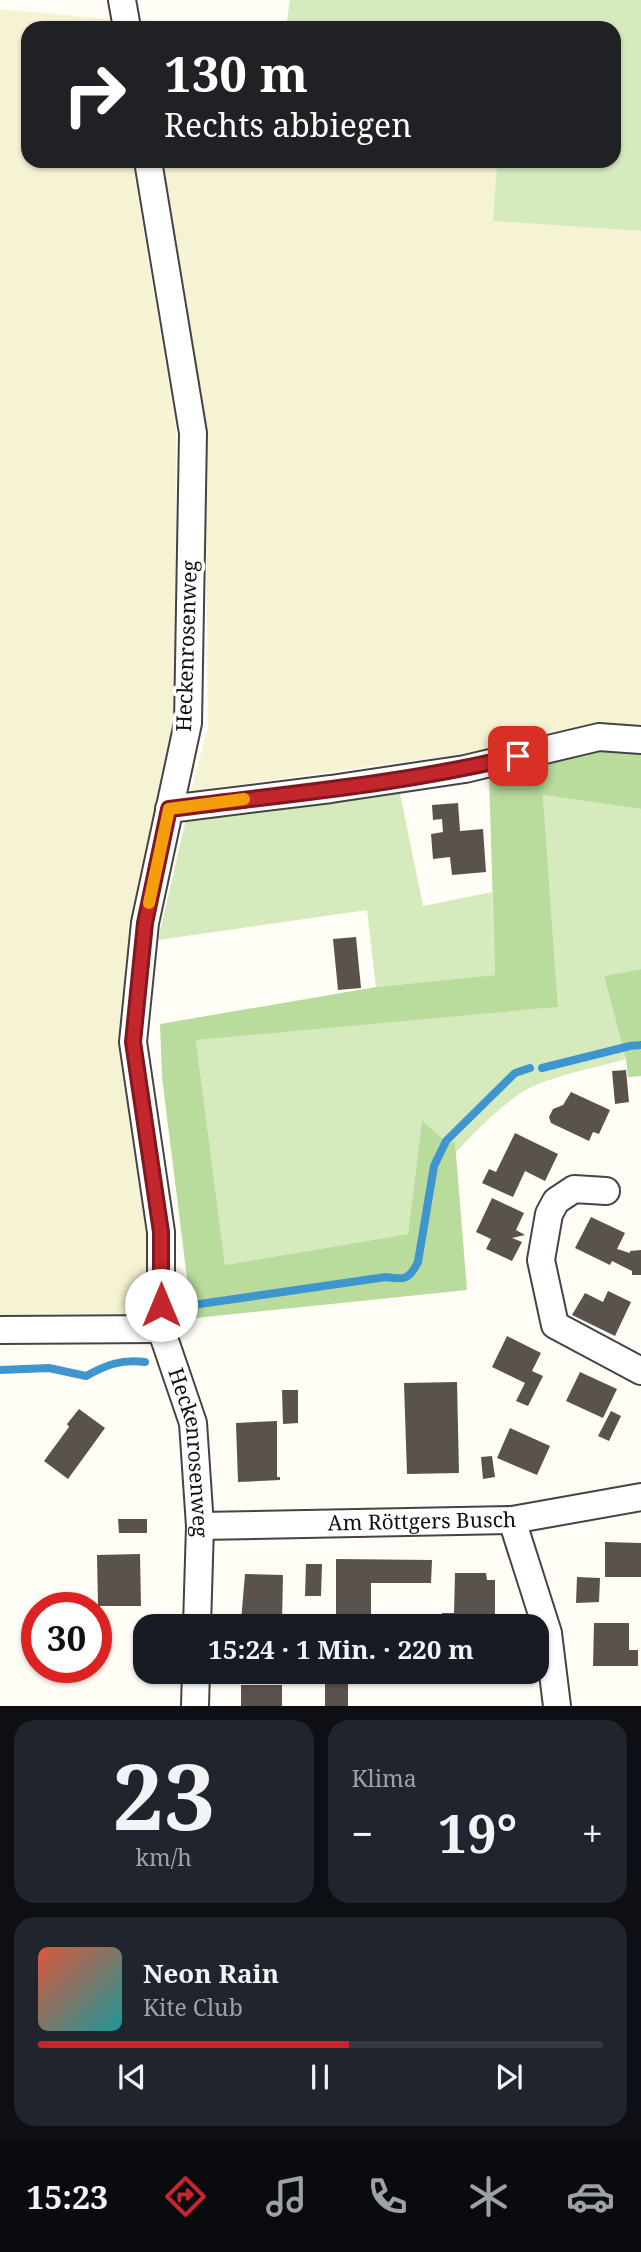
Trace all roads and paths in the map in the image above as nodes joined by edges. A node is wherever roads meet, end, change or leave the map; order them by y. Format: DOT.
graph roads {
  1 [pos="122,0"];
  2 [pos="126,21"];
  3 [pos="149,168"];
  4 [pos="641,740"];
  5 [pos="169,809"];
  6 [pos="606,1191"];
  7 [pos="161,1329"];
  8 [pos="0,1330"];
  9 [pos="641,1371"];
  10 [pos="641,1497"];
  11 [pos="512,1520"];
  12 [pos="200,1526"];
  13 [pos="197,1614"];
  14 [pos="196,1684"];
  15 [pos="195,1706"];
  16 [pos="557,1706"];
  1 -- 2 [label="street"];
  3 -- 5 [label="street, Heckenrosenweg"];
  4 -- 5 [label="street"];
  5 -- 7 [label="street, Heckenrosenweg"];
  6 -- 9 [label="street"];
  7 -- 8 [label="street"];
  7 -- 12 [label="street, Heckenrosenweg"];
  10 -- 11 [label="street, Am Röttgers Busch"];
  11 -- 12 [label="street, Am Röttgers Busch"];
  11 -- 16 [label="street"];
  12 -- 13 [label="street, Heckenrosenweg"];
  14 -- 15 [label="street"];
}
